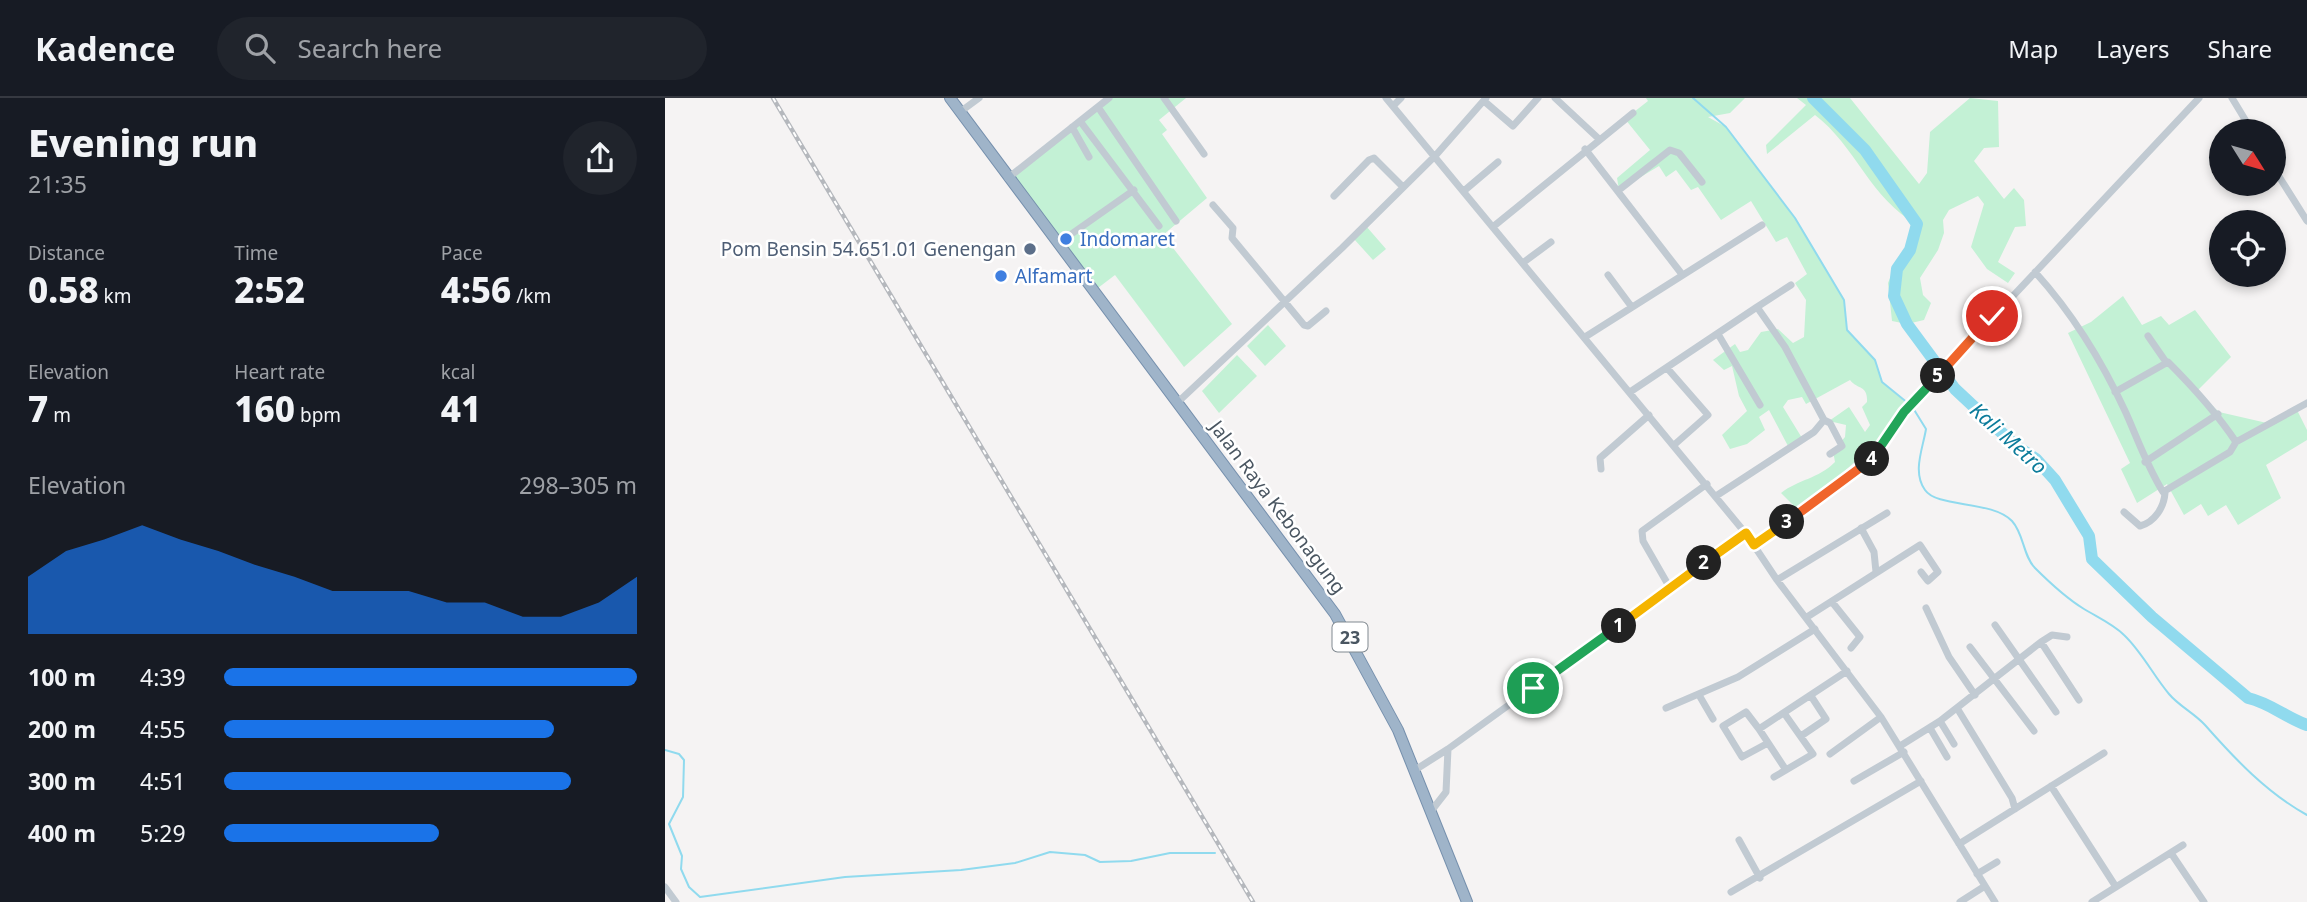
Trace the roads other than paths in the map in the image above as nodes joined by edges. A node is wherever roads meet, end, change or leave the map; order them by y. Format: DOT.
graph roads {
  1 [pos="950,98"];
  2 [pos="979,98"];
  3 [pos="1109,98"];
  4 [pos="1164,98"];
  5 [pos="1386,98"];
  6 [pos="1401,98"];
  7 [pos="1538,98"];
  8 [pos="1556,98"];
  9 [pos="2199,98"];
  10 [pos="2232,98"];
  11 [pos="1485,100"];
  12 [pos="1393,106"];
  13 [pos="1098,107"];
  14 [pos="960,112"];
  15 [pos="1633,113"];
  16 [pos="2245,119"];
  17 [pos="1080,121"];
  18 [pos="1072,127"];
  19 [pos="1599,139"];
  20 [pos="1585,149"];
  21 [pos="1204,154"];
  22 [pos="1436,155"];
  23 [pos="1090,157"];
  24 [pos="1498,162"];
  25 [pos="1008,178"];
  26 [pos="1702,182"];
  27 [pos="1403,187"];
  28 [pos="2286,188"];
  29 [pos="1133,190"];
  30 [pos="1465,190"];
  31 [pos="1619,190"];
  32 [pos="1334,196"];
  33 [pos="1213,205"];
  34 [pos="1176,220"];
  35 [pos="2307,221"];
  36 [pos="1762,225"];
  37 [pos="1159,226"];
  38 [pos="1494,226"];
  39 [pos="1059,242"];
  40 [pos="1551,242"];
  41 [pos="1524,262"];
  42 [pos="2035,272"];
  43 [pos="1681,273"];
  44 [pos="1608,275"];
  45 [pos="1791,285"];
  46 [pos="1286,303"];
  47 [pos="1631,306"];
  48 [pos="1757,307"];
  49 [pos="1326,311"];
  50 [pos="1718,334"];
  51 [pos="2148,336"];
  52 [pos="1585,337"];
  53 [pos="2166,362"];
  54 [pos="1667,368"];
  55 [pos="2115,392"];
  56 [pos="1630,393"];
  57 [pos="1177,403"];
  58 [pos="2307,403"];
  59 [pos="1760,405"];
  60 [pos="2218,414"];
  61 [pos="1649,415"];
  62 [pos="1824,420"];
  63 [pos="2237,442"];
  64 [pos="1674,445"];
  65 [pos="1831,454"];
  66 [pos="2145,462"];
  67 [pos="1601,469"];
  68 [pos="1707,484"];
  69 [pos="2165,492"];
  70 [pos="1716,496"];
  71 [pos="2124,512"];
  72 [pos="1887,513"];
  73 [pos="1861,528"];
  74 [pos="1747,534"];
  75 [pos="1753,544"];
  76 [pos="1876,572"];
  77 [pos="1921,572"];
  78 [pos="1777,580"];
  79 [pos="1670,588"];
  80 [pos="1832,602"];
  81 [pos="1926,608"];
  82 [pos="1807,617"];
  83 [pos="1995,625"];
  84 [pos="1815,629"];
  85 [pos="2067,637"];
  86 [pos="2041,642"];
  87 [pos="1970,647"];
  88 [pos="1850,648"];
  89 [pos="2018,659"];
  90 [pos="1847,671"];
  91 [pos="1995,679"];
  92 [pos="1699,695"];
  93 [pos="1975,695"];
  94 [pos="1811,696"];
  95 [pos="2079,700"];
  96 [pos="1666,708"];
  97 [pos="1957,708"];
  98 [pos="2056,712"];
  99 [pos="1784,713"];
  100 [pos="1881,717"];
  101 [pos="1713,719"];
  102 [pos="1941,721"];
  103 [pos="1930,728"];
  104 [pos="1759,729"];
  105 [pos="2034,732"];
  106 [pos="1801,736"];
  107 [pos="1768,743"];
  108 [pos="1955,744"];
  109 [pos="1448,749"];
  110 [pos="1902,749"];
  111 [pos="2104,753"];
  112 [pos="1830,754"];
  113 [pos="1947,757"];
  114 [pos="1415,769"];
  115 [pos="1786,770"];
  116 [pos="1774,777"];
  117 [pos="1854,781"];
  118 [pos="1921,781"];
  119 [pos="2051,786"];
  120 [pos="2015,809"];
  121 [pos="1432,810"];
  122 [pos="1739,841"];
  123 [pos="1959,844"];
  124 [pos="2183,845"];
  125 [pos="2171,853"];
  126 [pos="1997,862"];
  127 [pos="1977,874"];
  128 [pos="1760,878"];
  129 [pos="1985,886"];
  130 [pos="665,887"];
  131 [pos="2116,887"];
  132 [pos="1731,892"];
  133 [pos="2096,901"];
  134 [pos="675,902"];
  135 [pos="1468,902"];
  136 [pos="1960,902"];
  137 [pos="1995,902"];
  138 [pos="2204,902"];
  1 -- 14 [label="highway, 23"];
  2 -- 14 [label="street"];
  3 -- 13 [label="street"];
  4 -- 21 [label="street"];
  5 -- 12 [label="street"];
  6 -- 12 [label="street"];
  7 -- 11 [label="street"];
  8 -- 19 [label="street"];
  9 -- 42 [label="street"];
  10 -- 16 [label="street"];
  11 -- 22 [label="street"];
  12 -- 22 [label="street"];
  13 -- 17 [label="street"];
  13 -- 34 [label="street"];
  14 -- 25 [label="highway, 23"];
  15 -- 19 [label="street"];
  17 -- 18 [label="street"];
  17 -- 29 [label="street"];
  18 -- 23 [label="street"];
  18 -- 25 [label="street"];
  19 -- 20 [label="street"];
  20 -- 31 [label="street"];
  20 -- 38 [label="street"];
  22 -- 27 [label="street"];
  22 -- 30 [label="street"];
  24 -- 30 [label="street"];
  25 -- 39 [label="highway, 23"];
  26 -- 31 [label="street"];
  27 -- 32 [label="street"];
  27 -- 46 [label="street"];
  28 -- 35 [label="street"];
  29 -- 37 [label="street"];
  29 -- 39 [label="street"];
  30 -- 38 [label="street"];
  31 -- 43 [label="street"];
  33 -- 46 [label="street"];
  36 -- 43 [label="street"];
  38 -- 41 [label="street"];
  39 -- 57 [label="highway, 23"];
  40 -- 41 [label="street"];
  41 -- 52 [label="street"];
  42 -- 55 [label="street"];
  42 -- 75 [label="street"];
  43 -- 47 [label="street"];
  44 -- 47 [label="street"];
  45 -- 48 [label="street"];
  46 -- 49 [label="street"];
  46 -- 57 [label="street"];
  47 -- 52 [label="street"];
  48 -- 50 [label="street"];
  48 -- 62 [label="street"];
  50 -- 54 [label="street"];
  50 -- 59 [label="street"];
  51 -- 53 [label="street"];
  52 -- 56 [label="street"];
  53 -- 55 [label="street"];
  53 -- 60 [label="street"];
  54 -- 56 [label="street"];
  54 -- 64 [label="street"];
  55 -- 66 [label="street"];
  56 -- 61 [label="street"];
  57 -- 114 [label="highway, Jalan Raya Kebonagung / 23"];
  58 -- 63 [label="street"];
  60 -- 63 [label="street"];
  60 -- 66 [label="street"];
  61 -- 64 [label="street"];
  61 -- 67 [label="street"];
  62 -- 65 [label="street"];
  62 -- 70 [label="street"];
  63 -- 69 [label="street"];
  64 -- 68 [label="street"];
  66 -- 69 [label="street"];
  68 -- 70 [label="street"];
  68 -- 79 [label="street"];
  69 -- 71 [label="street"];
  70 -- 74 [label="street"];
  72 -- 73 [label="street"];
  73 -- 76 [label="street"];
  73 -- 78 [label="street"];
  74 -- 75 [label="street"];
  74 -- 79 [label="street"];
  75 -- 78 [label="street"];
  76 -- 77 [label="street"];
  76 -- 80 [label="street"];
  78 -- 82 [label="street"];
  79 -- 109 [label="street"];
  80 -- 82 [label="street"];
  80 -- 88 [label="street"];
  81 -- 93 [label="street"];
  82 -- 84 [label="street"];
  83 -- 89 [label="street"];
  84 -- 90 [label="street"];
  84 -- 92 [label="street"];
  85 -- 86 [label="street"];
  86 -- 89 [label="street"];
  86 -- 95 [label="street"];
  87 -- 91 [label="street"];
  89 -- 91 [label="street"];
  89 -- 98 [label="street"];
  90 -- 94 [label="street"];
  90 -- 100 [label="street"];
  91 -- 93 [label="street"];
  91 -- 105 [label="street"];
  92 -- 96 [label="street"];
  92 -- 101 [label="street"];
  93 -- 97 [label="street"];
  94 -- 99 [label="street"];
  94 -- 106 [label="street"];
  97 -- 102 [label="street"];
  97 -- 120 [label="street"];
  99 -- 104 [label="street"];
  99 -- 106 [label="street"];
  100 -- 110 [label="street"];
  100 -- 112 [label="street"];
  102 -- 103 [label="street"];
  102 -- 108 [label="street"];
  103 -- 110 [label="street"];
  103 -- 113 [label="street"];
  104 -- 107 [label="street"];
  104 -- 107 [label="street"];
  106 -- 115 [label="street"];
  107 -- 115 [label="street"];
  109 -- 114 [label="street"];
  109 -- 121 [label="street"];
  110 -- 117 [label="street"];
  110 -- 118 [label="street"];
  111 -- 119 [label="street"];
  114 -- 121 [label="highway, Jalan Raya Kebonagung / 23"];
  115 -- 116 [label="street"];
  118 -- 123 [label="street"];
  118 -- 128 [label="street"];
  119 -- 120 [label="street"];
  119 -- 131 [label="street"];
  120 -- 123 [label="street"];
  121 -- 135 [label="highway, Jalan Raya Kebonagung / 23"];
  122 -- 128 [label="street"];
  123 -- 127 [label="street"];
  124 -- 125 [label="street"];
  125 -- 131 [label="street"];
  125 -- 138 [label="street"];
  126 -- 127 [label="street"];
  127 -- 129 [label="street"];
  128 -- 132 [label="street"];
  129 -- 136 [label="street"];
  129 -- 137 [label="street"];
  130 -- 134 [label="street"];
  131 -- 133 [label="street"];
}
